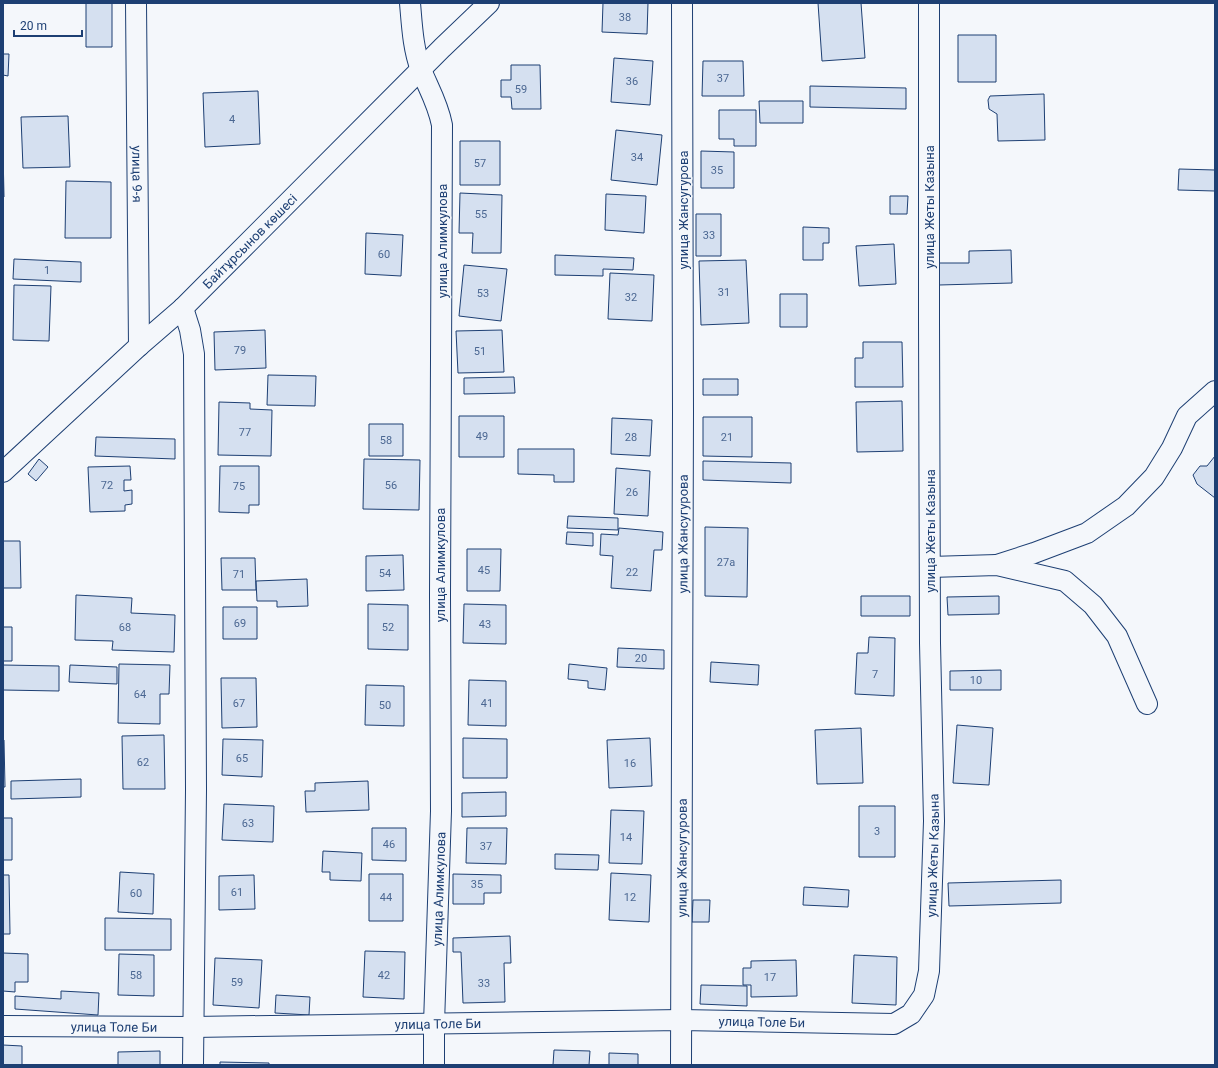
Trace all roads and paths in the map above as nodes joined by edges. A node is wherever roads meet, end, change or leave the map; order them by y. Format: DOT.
graph roads {
  1 [pos="136,3"];
  2 [pos="410,3"];
  3 [pos="489,3"];
  4 [pos="682,3"];
  5 [pos="929,3"];
  6 [pos="421,70"];
  7 [pos="183,308"];
  8 [pos="139,346"];
  9 [pos="1215,391"];
  10 [pos="3,472"];
  11 [pos="997,565"];
  12 [pos="930,567"];
  13 [pos="1147,704"];
  14 [pos="681,1020"];
  15 [pos="434,1024"];
  16 [pos="873,1024"];
  17 [pos="3,1026"];
  18 [pos="193,1027"];
  19 [pos="192,1065"];
  20 [pos="434,1065"];
  21 [pos="682,1065"];
  1 -- 8 [label="street, улица 9-я"];
  2 -- 6 [label="street, улица Алимкулова"];
  3 -- 6 [label="street, Байтұрсынов көшесі"];
  4 -- 14 [label="street, улица Жансугурова"];
  5 -- 12 [label="street, улица Жеты Казына"];
  6 -- 7 [label="street, Байтұрсынов көшесі"];
  6 -- 15 [label="street, улица Алимкулова"];
  7 -- 8 [label="street, Байтұрсынов көшесі"];
  7 -- 18 [label="street"];
  8 -- 10 [label="street, Байтұрсынов көшесі"];
  9 -- 11 [label="street"];
  11 -- 12 [label="street"];
  11 -- 13 [label="street"];
  12 -- 16 [label="street, улица Жеты Казына"];
  14 -- 15 [label="street, улица Толе Би"];
  14 -- 16 [label="street, улица Толе Би"];
  14 -- 21 [label="street, улица Жансугурова"];
  15 -- 18 [label="street, улица Толе Би"];
  15 -- 20 [label="street, улица Алимкулова"];
  17 -- 18 [label="street, улица Толе Би"];
  18 -- 19 [label="street"];
}
